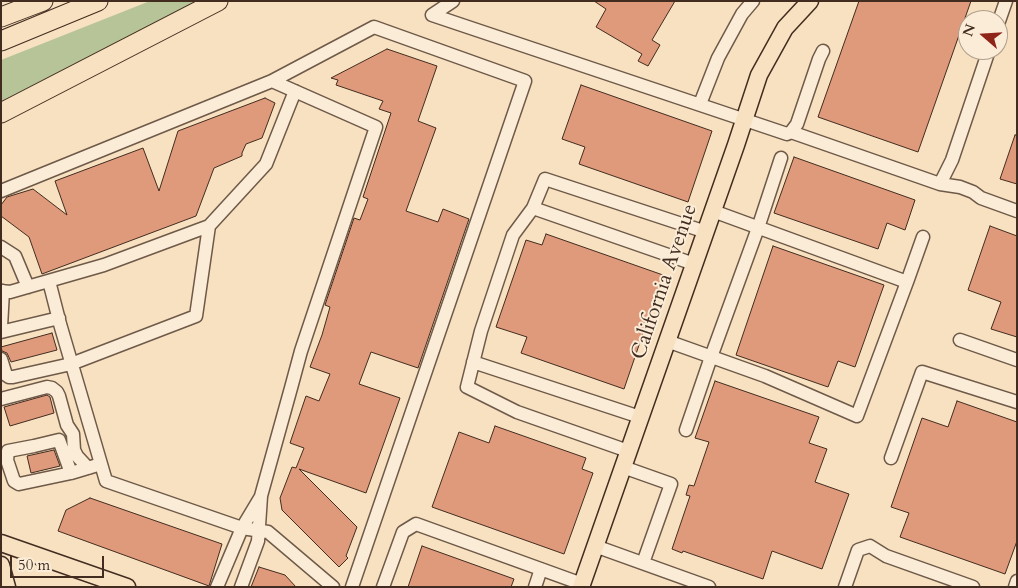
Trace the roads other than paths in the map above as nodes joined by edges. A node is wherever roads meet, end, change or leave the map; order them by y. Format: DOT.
graph roads {
  1 [pos="43,1"];
  2 [pos="98,1"];
  3 [pos="218,1"];
  4 [pos="453,1"];
  5 [pos="752,1"];
  6 [pos="810,1"];
  7 [pos="1,17"];
  8 [pos="1,41"];
  9 [pos="823,51"];
  10 [pos="986,60"];
  11 [pos="272,81"];
  12 [pos="295,92"];
  13 [pos="700,104"];
  14 [pos="1,114"];
  15 [pos="744,119"];
  16 [pos="791,132"];
  17 [pos="781,158"];
  18 [pos="940,184"];
  19 [pos="1,191"];
  20 [pos="533,208"];
  21 [pos="713,211"];
  22 [pos="1017,211"];
  23 [pos="209,226"];
  24 [pos="758,228"];
  25 [pos="706,232"];
  26 [pos="923,237"];
  27 [pos="1,247"];
  28 [pos="694,264"];
  29 [pos="50,281"];
  30 [pos="907,282"];
  31 [pos="28,287"];
  32 [pos="2,291"];
  33 [pos="58,318"];
  34 [pos="1,327"];
  35 [pos="1,332"];
  36 [pos="960,340"];
  37 [pos="667,341"];
  38 [pos="711,357"];
  39 [pos="1,359"];
  40 [pos="1017,360"];
  41 [pos="473,362"];
  42 [pos="71,364"];
  43 [pos="1,400"];
  44 [pos="1017,402"];
  45 [pos="640,417"];
  46 [pos="686,430"];
  47 [pos="5,446"];
  48 [pos="628,451"];
  49 [pos="891,458"];
  50 [pos="94,466"];
  51 [pos="623,467"];
  52 [pos="71,473"];
  53 [pos="261,496"];
  54 [pos="242,528"];
  55 [pos="259,530"];
  56 [pos="1,543"];
  57 [pos="595,546"];
  58 [pos="643,563"];
  59 [pos="1,566"];
  60 [pos="541,569"];
  61 [pos="1017,581"];
  62 [pos="581,585"];
  63 [pos="7,587"];
  64 [pos="126,587"];
  65 [pos="218,587"];
  66 [pos="241,587"];
  67 [pos="333,587"];
  68 [pos="352,587"];
  69 [pos="384,587"];
  70 [pos="535,587"];
  71 [pos="709,587"];
  72 [pos="845,587"];
  73 [pos="973,587"];
  74 [pos="1015,587"];
  1 -- 7 [label="highway"];
  2 -- 8 [label="highway"];
  3 -- 14 [label="highway"];
  4 -- 13 [label="lane"];
  5 -- 13 [label="lane"];
  6 -- 15 [label="main road, California Avenue"];
  9 -- 16 [label="lane"];
  10 -- 18 [label="lane"];
  11 -- 12 [label="lane"];
  11 -- 19 [label="lane"];
  11 -- 68 [label="lane"];
  12 -- 23 [label="lane"];
  12 -- 53 [label="lane"];
  13 -- 15 [label="lane"];
  15 -- 16 [label="lane"];
  15 -- 21 [label="main road, California Avenue"];
  16 -- 18 [label="lane"];
  17 -- 24 [label="lane"];
  18 -- 22 [label="lane"];
  20 -- 25 [label="lane"];
  20 -- 28 [label="lane"];
  20 -- 41 [label="lane"];
  21 -- 24 [label="lane"];
  21 -- 25 [label="main road, California Avenue"];
  23 -- 29 [label="lane"];
  23 -- 42 [label="lane"];
  24 -- 30 [label="lane"];
  24 -- 38 [label="lane"];
  25 -- 28 [label="main road, California Avenue"];
  26 -- 30 [label="lane"];
  27 -- 31 [label="lane"];
  28 -- 37 [label="main road, California Avenue"];
  29 -- 31 [label="lane"];
  29 -- 33 [label="lane"];
  30 -- 38 [label="lane"];
  31 -- 32 [label="lane"];
  32 -- 34 [label="lane"];
  33 -- 35 [label="lane"];
  33 -- 42 [label="lane"];
  36 -- 40 [label="lane"];
  37 -- 38 [label="lane"];
  37 -- 45 [label="main road, California Avenue"];
  38 -- 46 [label="lane"];
  39 -- 42 [label="lane"];
  41 -- 45 [label="lane"];
  41 -- 48 [label="lane"];
  42 -- 50 [label="lane"];
  43 -- 50 [label="lane"];
  44 -- 49 [label="lane"];
  45 -- 48 [label="main road, California Avenue"];
  47 -- 52 [label="lane"];
  47 -- 52 [label="lane"];
  48 -- 51 [label="main road, California Avenue"];
  50 -- 52 [label="lane"];
  50 -- 54 [label="lane"];
  51 -- 57 [label="main road, California Avenue"];
  51 -- 58 [label="lane"];
  53 -- 54 [label="lane"];
  53 -- 55 [label="lane"];
  54 -- 55 [label="lane"];
  54 -- 65 [label="lane"];
  55 -- 66 [label="lane"];
  55 -- 67 [label="lane"];
  56 -- 64 [label="main road"];
  57 -- 58 [label="lane"];
  57 -- 62 [label="main road, California Avenue"];
  58 -- 71 [label="lane"];
  59 -- 63 [label="main road"];
  60 -- 62 [label="lane"];
  60 -- 69 [label="lane"];
  60 -- 70 [label="lane"];
  61 -- 74 [label="lane"];
  72 -- 73 [label="lane"];
}
